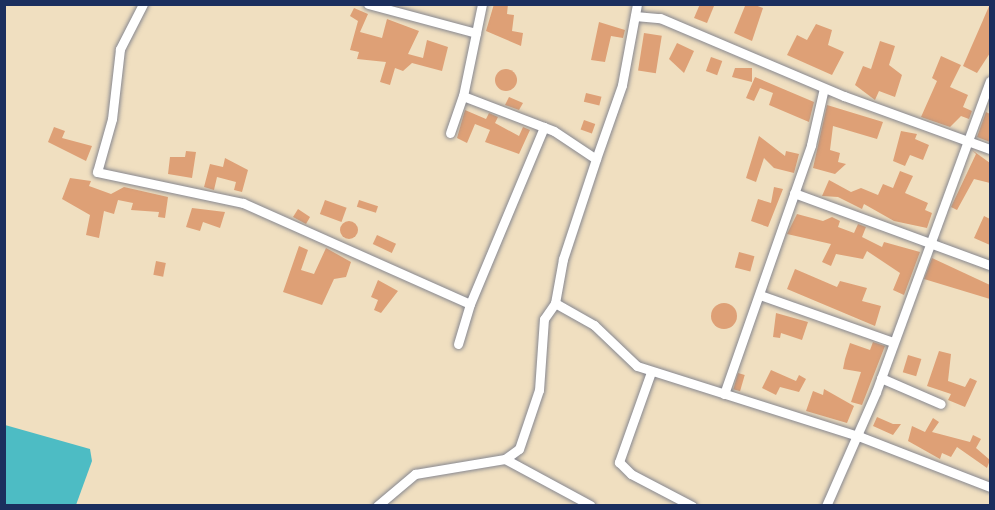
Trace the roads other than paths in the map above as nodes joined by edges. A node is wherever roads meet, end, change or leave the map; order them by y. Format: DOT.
graph roads {
  1 [pos="143,4"];
  2 [pos="368,4"];
  3 [pos="482,4"];
  4 [pos="637,4"];
  5 [pos="635,16"];
  6 [pos="476,33"];
  7 [pos="990,81"];
  8 [pos="824,88"];
  9 [pos="464,96"];
  10 [pos="544,127"];
  11 [pos="450,133"];
  12 [pos="967,140"];
  13 [pos="990,149"];
  14 [pos="596,159"];
  15 [pos="794,194"];
  16 [pos="928,243"];
  17 [pos="990,265"];
  18 [pos="760,295"];
  19 [pos="555,303"];
  20 [pos="470,304"];
  21 [pos="893,342"];
  22 [pos="458,344"];
  23 [pos="651,372"];
  24 [pos="881,378"];
  25 [pos="724,394"];
  26 [pos="941,404"];
  27 [pos="856,436"];
  28 [pos="505,459"];
  29 [pos="990,487"];
  30 [pos="590,505"];
  31 [pos="377,506"];
  32 [pos="692,506"];
  33 [pos="826,506"];
  1 -- 20 [label="street"];
  2 -- 6 [label="street"];
  3 -- 6 [label="street"];
  4 -- 5 [label="street"];
  5 -- 8 [label="street"];
  5 -- 14 [label="street"];
  6 -- 9 [label="street"];
  7 -- 12 [label="street"];
  8 -- 12 [label="street"];
  8 -- 15 [label="street"];
  9 -- 10 [label="street"];
  9 -- 11 [label="street"];
  10 -- 14 [label="street"];
  10 -- 20 [label="street"];
  12 -- 13 [label="street"];
  12 -- 16 [label="street"];
  14 -- 19 [label="street"];
  15 -- 16 [label="street"];
  15 -- 18 [label="street"];
  16 -- 17 [label="street"];
  16 -- 21 [label="street"];
  18 -- 21 [label="street"];
  18 -- 25 [label="street"];
  19 -- 23 [label="street"];
  19 -- 28 [label="street"];
  20 -- 22 [label="street"];
  21 -- 24 [label="street"];
  23 -- 25 [label="street"];
  23 -- 32 [label="street"];
  24 -- 26 [label="street"];
  24 -- 27 [label="street"];
  25 -- 27 [label="street"];
  27 -- 29 [label="street"];
  27 -- 33 [label="street"];
  28 -- 30 [label="street"];
  28 -- 31 [label="street"];
}
